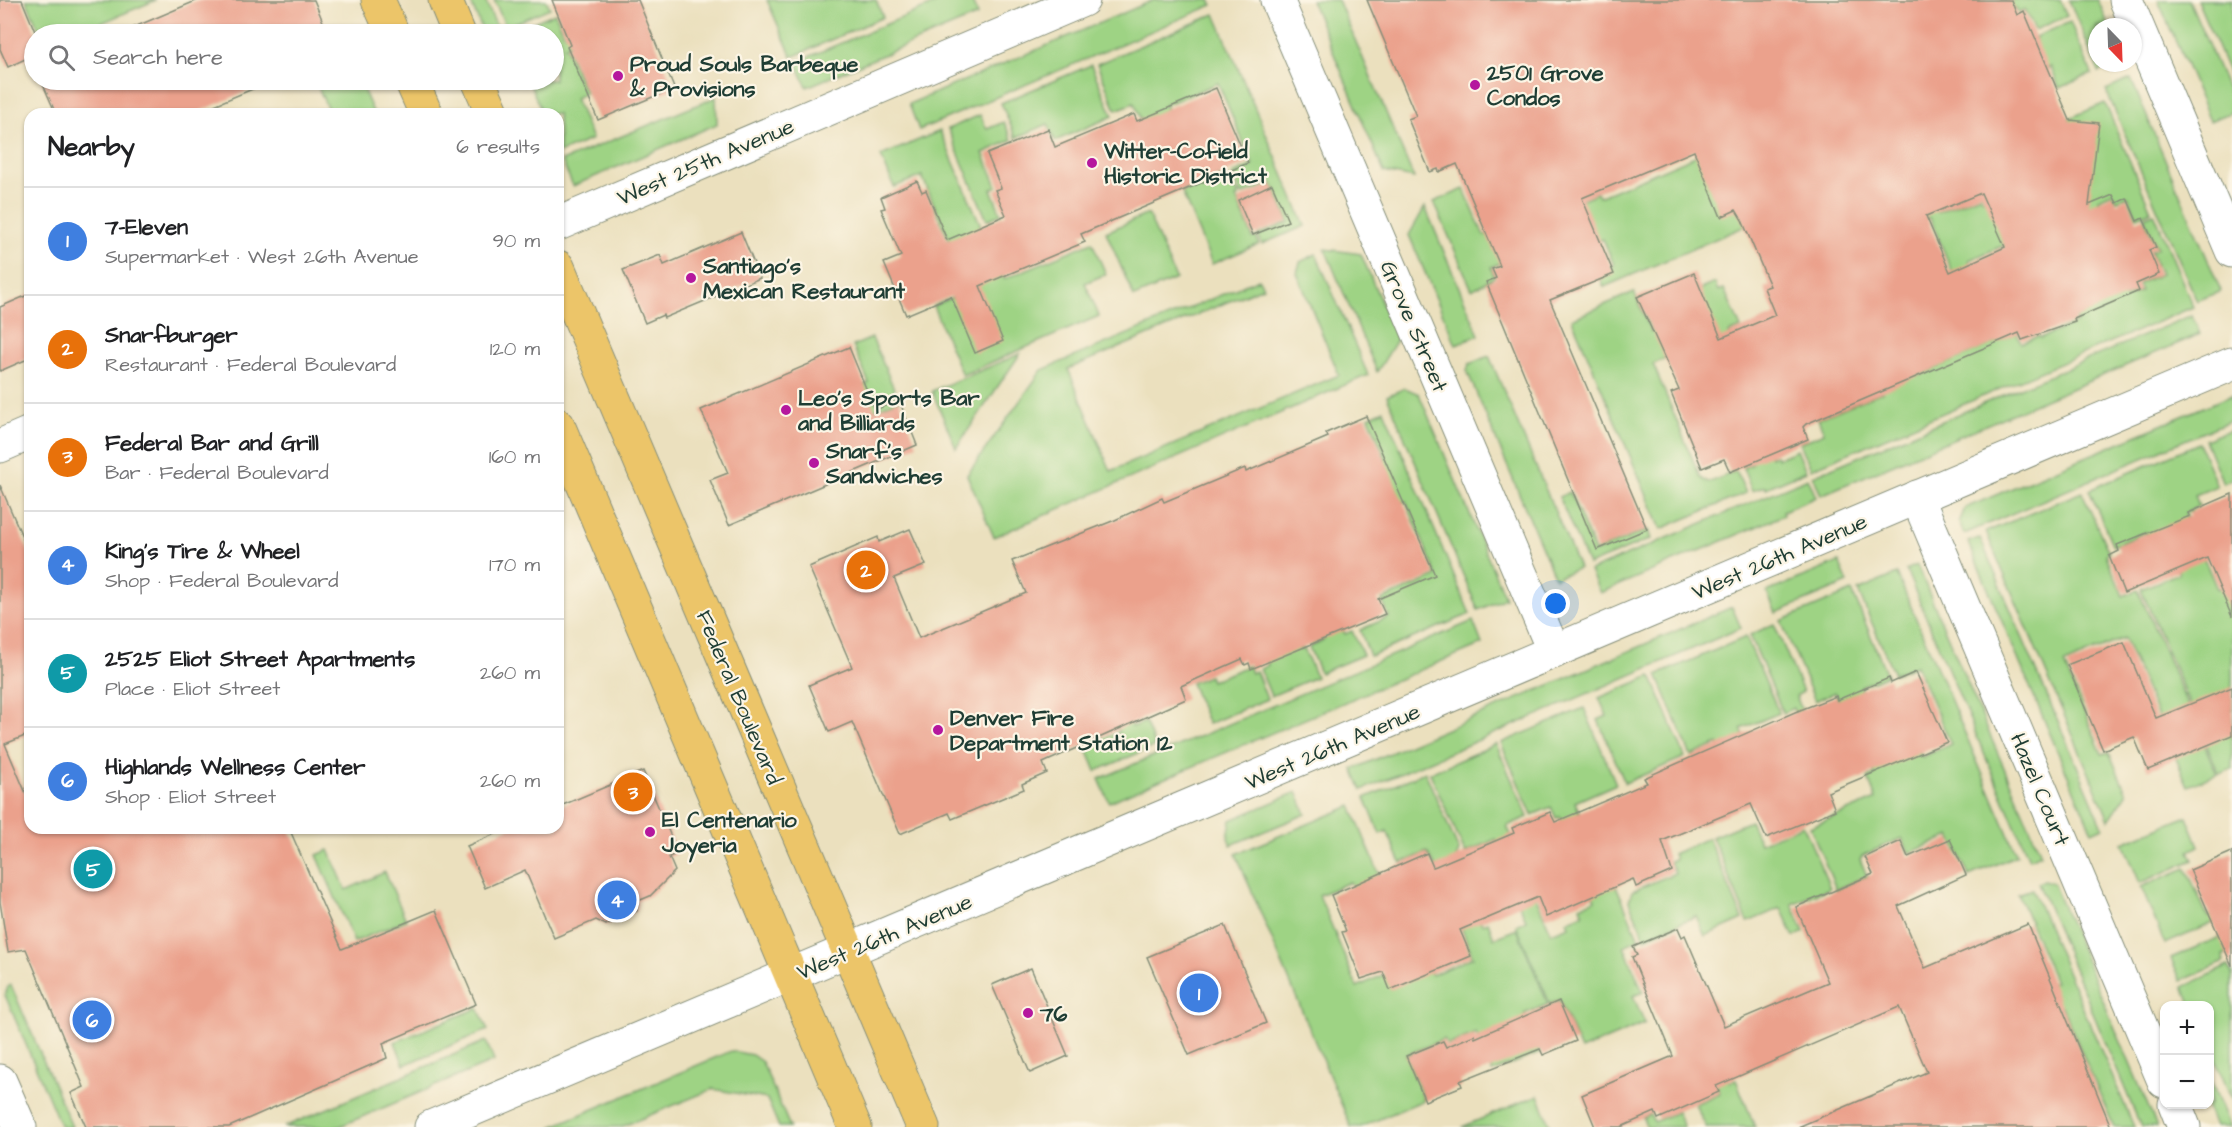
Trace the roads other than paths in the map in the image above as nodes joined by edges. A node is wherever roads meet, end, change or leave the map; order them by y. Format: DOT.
graph roads {
  1 [pos="378,0"];
  2 [pos="445,0"];
  3 [pos="1083,0"];
  4 [pos="1277,0"];
  5 [pos="2126,0"];
  6 [pos="389,24"];
  7 [pos="455,24"];
  8 [pos="415,90"];
  9 [pos="482,90"];
  10 [pos="423,108"];
  11 [pos="490,108"];
  12 [pos="564,221"];
  13 [pos="2232,251"];
  14 [pos="564,281"];
  15 [pos="2232,364"];
  16 [pos="24,436"];
  17 [pos="564,439"];
  18 [pos="0,446"];
  19 [pos="1917,497"];
  20 [pos="1554,652"];
  21 [pos="848,951"];
  22 [pos="790,976"];
  23 [pos="2160,1072"];
  24 [pos="0,1081"];
  25 [pos="2177,1109"];
  26 [pos="20,1127"];
  27 [pos="431,1127"];
  28 [pos="855,1127"];
  29 [pos="923,1127"];
  30 [pos="2184,1127"];
  1 -- 6 [label="main road"];
  2 -- 7 [label="main road"];
  3 -- 12 [label="street, West 25th Avenue"];
  4 -- 20 [label="street, Grove Street"];
  5 -- 13 [label="street"];
  8 -- 10 [label="main road"];
  9 -- 11 [label="main road"];
  14 -- 21 [label="main road, Federal Boulevard"];
  15 -- 19 [label="street, West 26th Avenue"];
  16 -- 18 [label="street"];
  17 -- 22 [label="main road"];
  19 -- 20 [label="street, West 26th Avenue"];
  19 -- 23 [label="street, Hazel Court"];
  20 -- 21 [label="street, West 26th Avenue"];
  21 -- 22 [label="street, West 26th Avenue"];
  21 -- 29 [label="main road, Federal Boulevard"];
  22 -- 27 [label="street, West 26th Avenue"];
  22 -- 28 [label="main road"];
  24 -- 26 [label="street"];
  25 -- 30 [label="street"];
}
